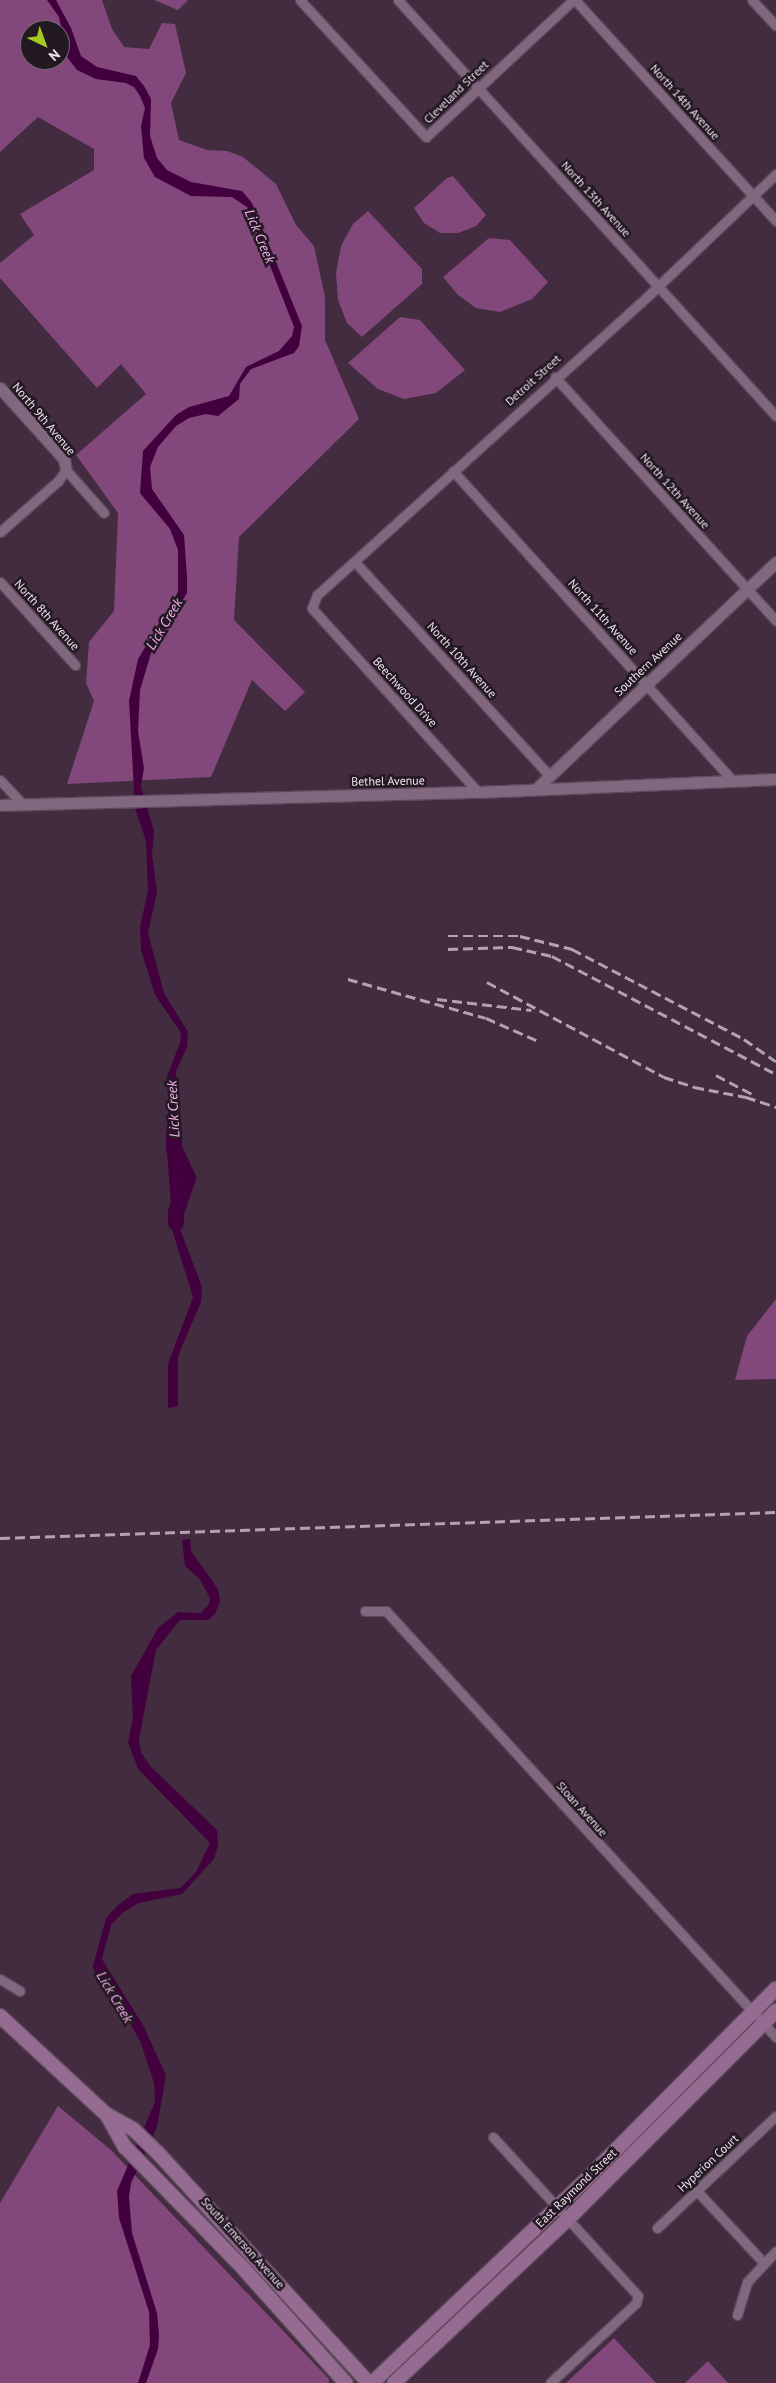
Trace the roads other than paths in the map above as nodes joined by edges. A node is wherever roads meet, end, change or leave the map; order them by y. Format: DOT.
graph roads {
  1 [pos="300,0"];
  2 [pos="398,0"];
  3 [pos="574,0"];
  4 [pos="752,0"];
  5 [pos="776,26"];
  6 [pos="478,88"];
  7 [pos="776,174"];
  8 [pos="754,196"];
  9 [pos="776,221"];
  10 [pos="658,286"];
  11 [pos="555,377"];
  12 [pos="0,388"];
  13 [pos="776,416"];
  14 [pos="66,470"];
  15 [pos="453,471"];
  16 [pos="104,513"];
  17 [pos="0,532"];
  18 [pos="355,562"];
  19 [pos="776,562"];
  20 [pos="0,582"];
  21 [pos="747,589"];
  22 [pos="312,608"];
  23 [pos="776,621"];
  24 [pos="75,665"];
  25 [pos="647,684"];
  26 [pos="550,776"];
  27 [pos="776,779"];
  28 [pos="0,780"];
  29 [pos="733,781"];
  30 [pos="538,787"];
  31 [pos="478,792"];
  32 [pos="22,804"];
  33 [pos="0,805"];
  34 [pos="365,1611"];
  35 [pos="0,1979"];
  36 [pos="776,1989"];
  37 [pos="20,1991"];
  38 [pos="776,2011"];
  39 [pos="751,2012"];
  40 [pos="0,2016"];
  41 [pos="763,2023"];
  42 [pos="776,2037"];
  43 [pos="106,2114"];
  44 [pos="776,2116"];
  45 [pos="493,2137"];
  46 [pos="697,2191"];
  47 [pos="558,2206"];
  48 [pos="569,2218"];
  49 [pos="657,2228"];
  50 [pos="776,2252"];
  51 [pos="764,2263"];
  52 [pos="737,2315"];
  53 [pos="346,2383"];
  54 [pos="370,2383"];
  55 [pos="394,2383"];
  56 [pos="550,2383"];
  1 -- 6 [label="street, Cleveland Street"];
  2 -- 6 [label="street, North 13th Avenue"];
  3 -- 6 [label="street, Cleveland Street"];
  3 -- 8 [label="street, North 14th Avenue"];
  4 -- 5 [label="street"];
  6 -- 10 [label="street, North 13th Avenue"];
  7 -- 8 [label="street, Detroit Street"];
  8 -- 9 [label="street, North 14th Avenue"];
  8 -- 10 [label="street, Detroit Street"];
  10 -- 11 [label="street, Detroit Street"];
  10 -- 13 [label="street, North 13th Avenue"];
  11 -- 15 [label="street, Detroit Street"];
  11 -- 21 [label="street, North 12th Avenue"];
  12 -- 14 [label="street, North 9th Avenue"];
  14 -- 16 [label="street, North 9th Avenue"];
  14 -- 17 [label="street"];
  15 -- 18 [label="street, Detroit Street"];
  15 -- 25 [label="street, North 11th Avenue"];
  18 -- 22 [label="street, Detroit Street"];
  18 -- 26 [label="street, North 10th Avenue"];
  19 -- 21 [label="street, Southern Avenue"];
  20 -- 24 [label="street, North 8th Avenue"];
  21 -- 23 [label="street, North 12th Avenue"];
  21 -- 25 [label="street, Southern Avenue"];
  22 -- 31 [label="street, Beechwood Drive"];
  25 -- 26 [label="street, Southern Avenue"];
  25 -- 29 [label="street, North 11th Avenue"];
  26 -- 30 [label="street, Southern Avenue"];
  27 -- 29 [label="street, Bethel Avenue"];
  28 -- 32 [label="street"];
  29 -- 30 [label="street, Bethel Avenue"];
  30 -- 31 [label="street, Bethel Avenue"];
  31 -- 32 [label="street, Bethel Avenue"];
  32 -- 33 [label="street, Bethel Avenue"];
  34 -- 39 [label="street, Sloan Avenue"];
  35 -- 37 [label="street"];
  36 -- 39 [label="main road, East Raymond Street"];
  38 -- 41 [label="main road, East Raymond Street"];
  39 -- 41 [label="street, Sloan Avenue"];
  39 -- 47 [label="main road, East Raymond Street"];
  40 -- 43 [label="main road, South Emerson Avenue"];
  41 -- 42 [label="street, Sloan Avenue"];
  41 -- 48 [label="main road, East Raymond Street"];
  43 -- 53 [label="main road, South Emerson Avenue"];
  43 -- 54 [label="main road, South Emerson Avenue"];
  44 -- 46 [label="street, Hyperion Court"];
  45 -- 47 [label="street"];
  46 -- 49 [label="street, Hyperion Court"];
  46 -- 51 [label="street"];
  47 -- 48 [label="street"];
  47 -- 54 [label="main road, East Raymond Street"];
  48 -- 55 [label="main road, East Raymond Street"];
  48 -- 56 [label="street"];
  50 -- 51 [label="street"];
  51 -- 52 [label="street"];
}
